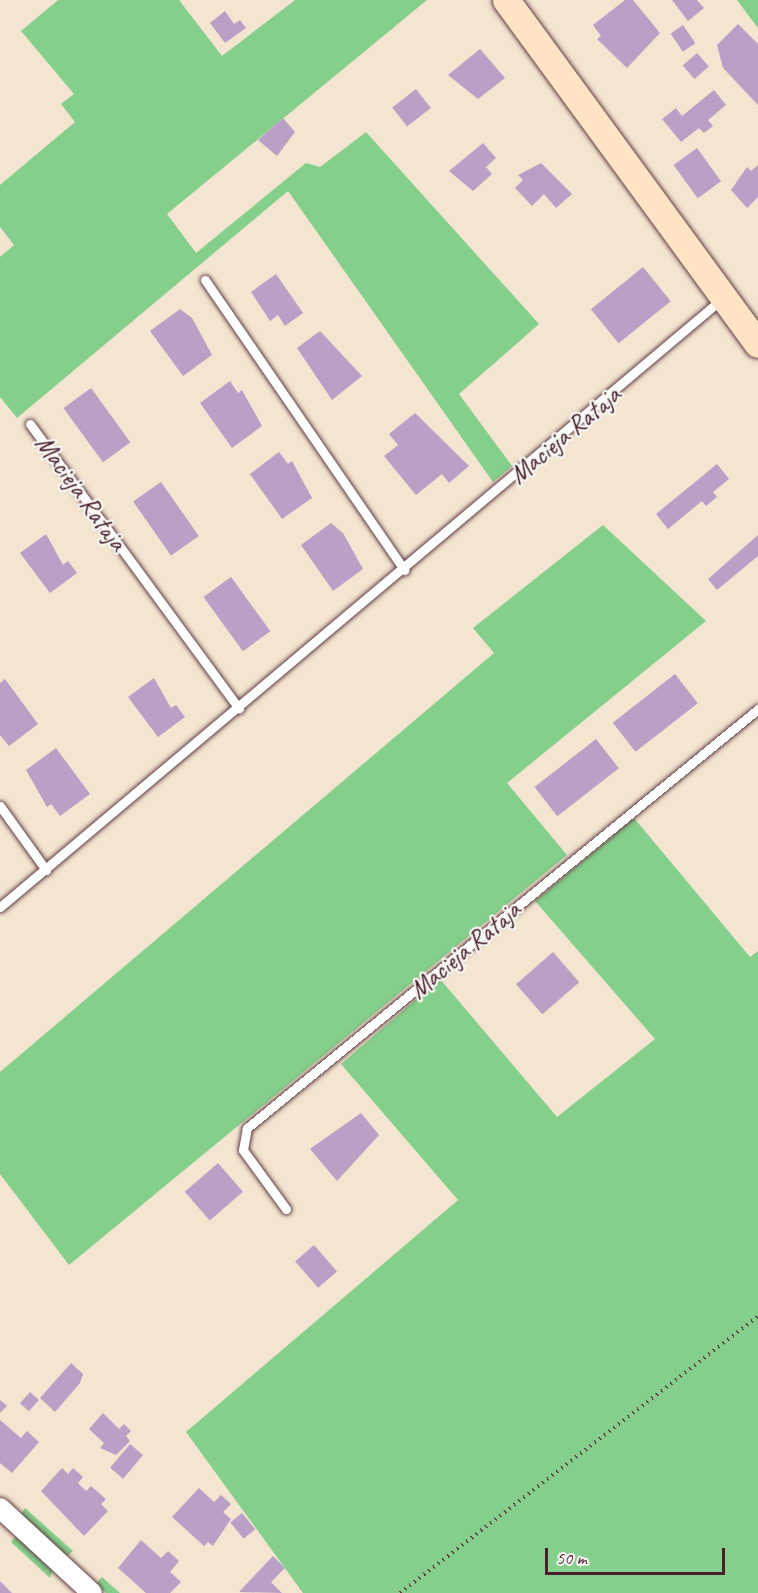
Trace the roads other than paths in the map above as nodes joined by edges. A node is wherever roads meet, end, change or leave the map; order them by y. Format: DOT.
graph roads {
  1 [pos="506,0"];
  2 [pos="205,280"];
  3 [pos="723,297"];
  4 [pos="758,344"];
  5 [pos="30,424"];
  6 [pos="404,570"];
  7 [pos="239,708"];
  8 [pos="758,709"];
  9 [pos="0,806"];
  10 [pos="46,870"];
  11 [pos="0,907"];
  12 [pos="286,1209"];
  13 [pos="0,1508"];
  14 [pos="92,1593"];
  1 -- 3 [label="street"];
  2 -- 6 [label="lane"];
  3 -- 4 [label="street"];
  3 -- 6 [label="lane, Macieja Rataja"];
  5 -- 7 [label="lane, Macieja Rataja"];
  6 -- 7 [label="lane, Macieja Rataja"];
  7 -- 10 [label="lane, Macieja Rataja"];
  8 -- 12 [label="lane, Macieja Rataja"];
  9 -- 10 [label="lane"];
  10 -- 11 [label="lane, Macieja Rataja"];
  13 -- 14 [label="street"];
}
